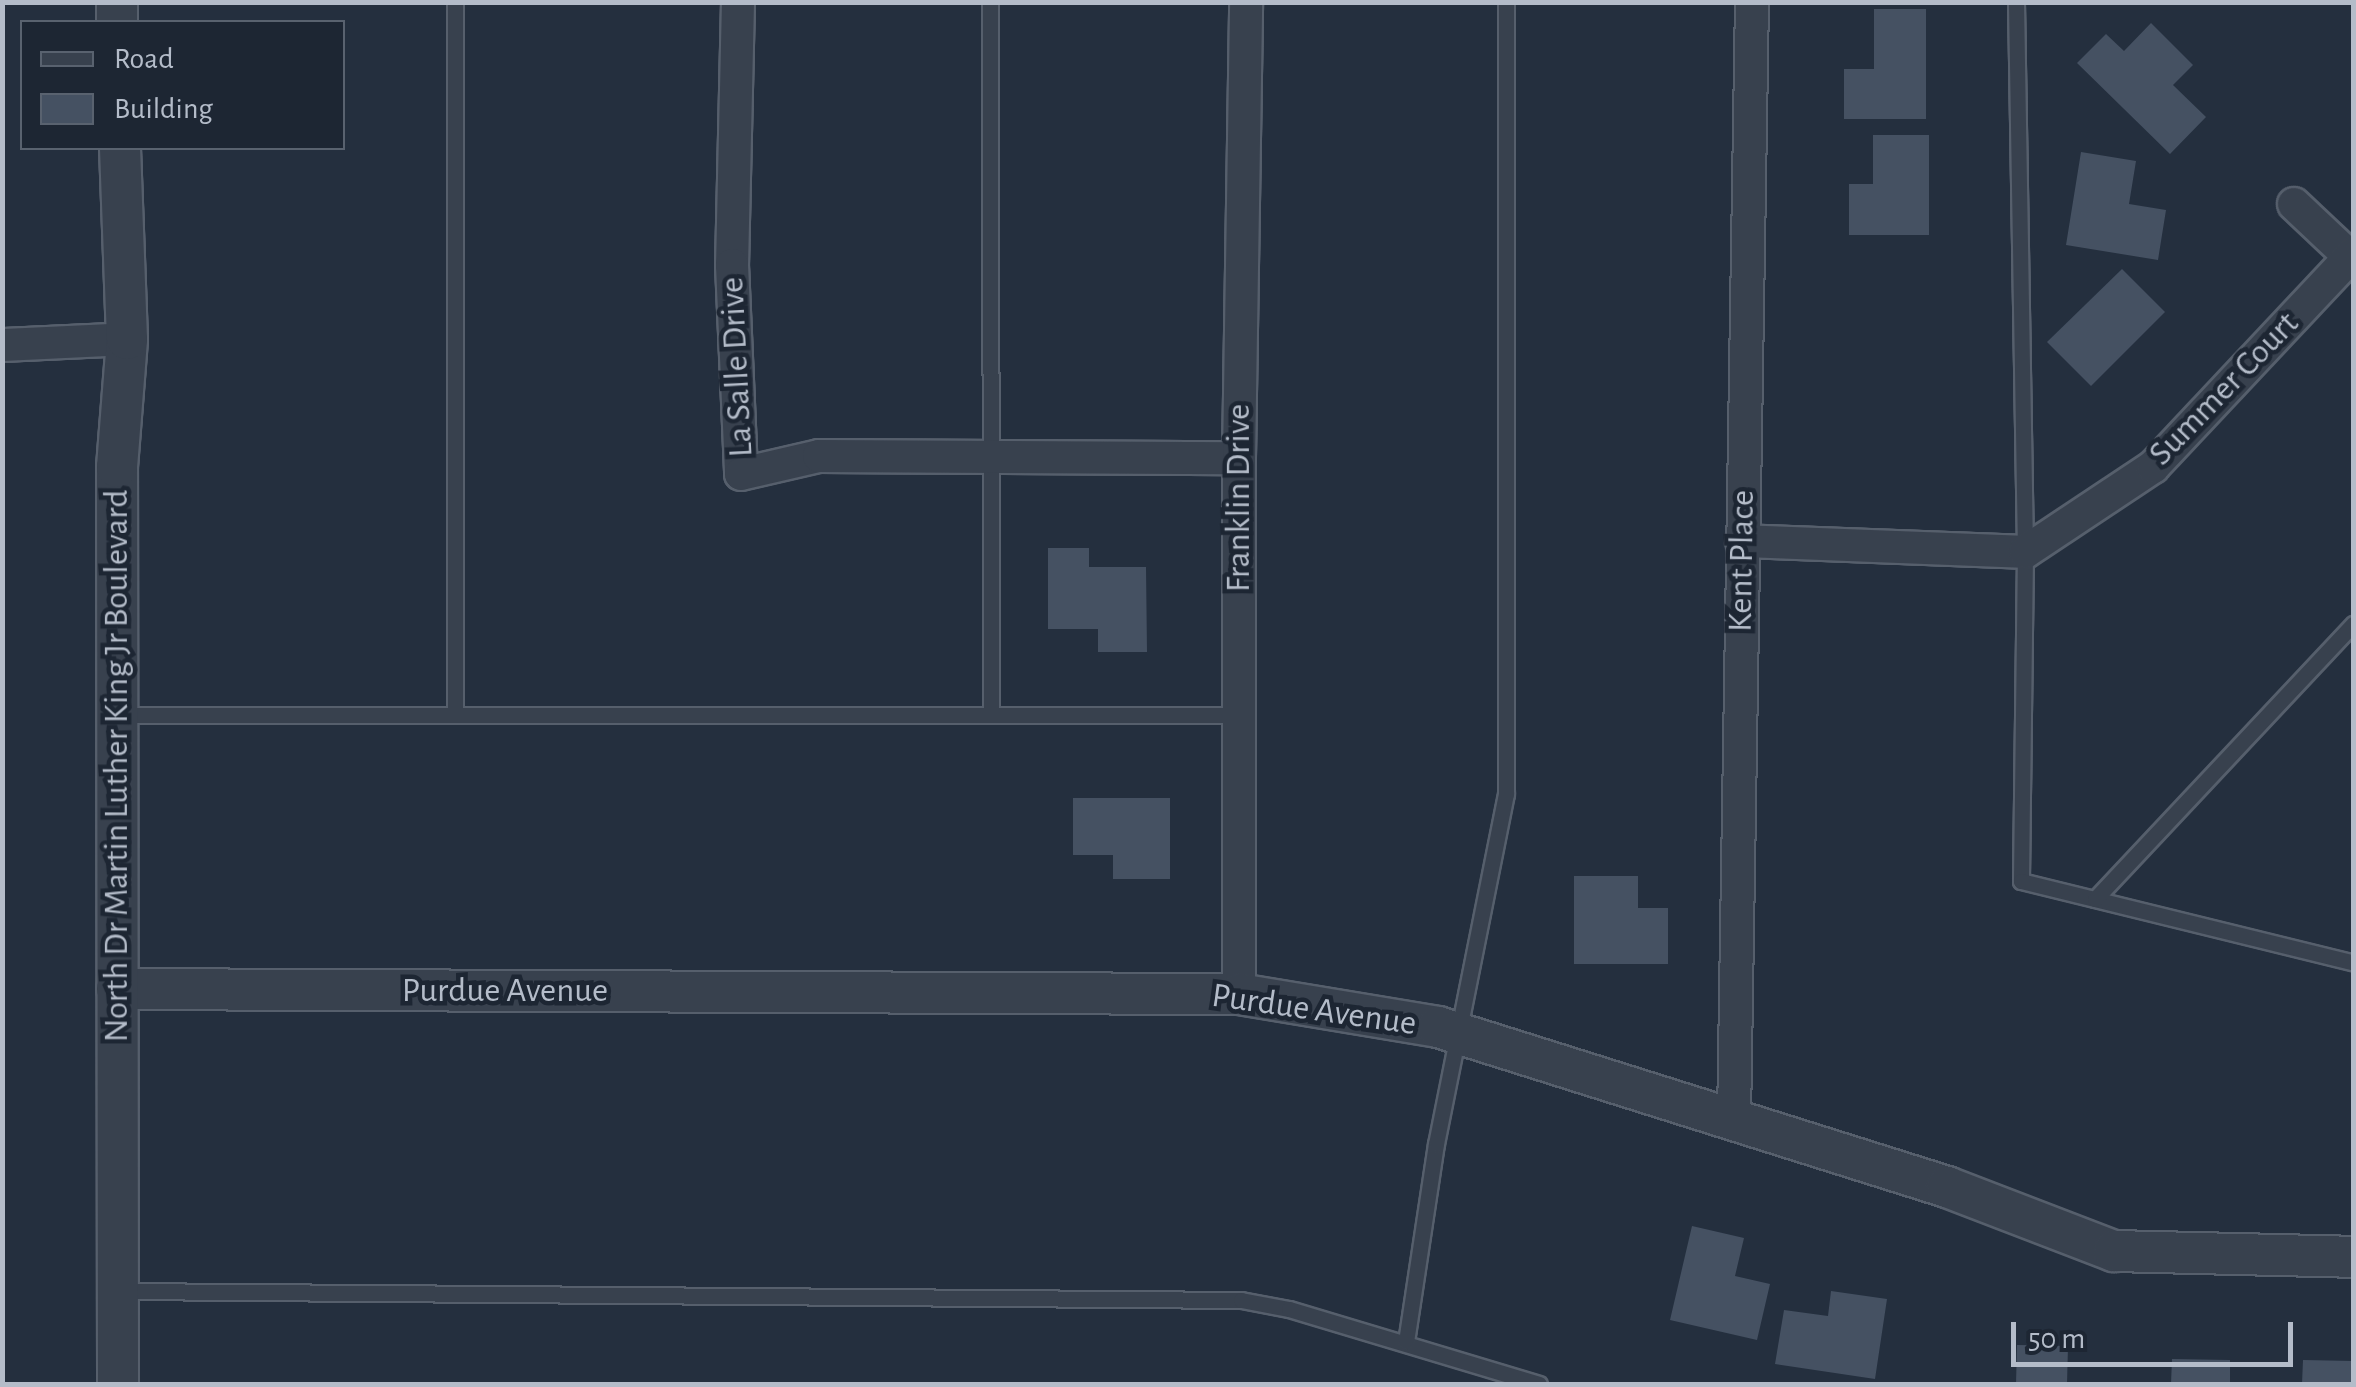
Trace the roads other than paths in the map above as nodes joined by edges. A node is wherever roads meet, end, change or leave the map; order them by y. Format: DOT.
graph roads {
  1 [pos="455,2"];
  2 [pos="738,2"];
  3 [pos="990,2"];
  4 [pos="1246,2"];
  5 [pos="1506,2"];
  6 [pos="1752,2"];
  7 [pos="2016,2"];
  8 [pos="120,150"];
  9 [pos="2294,204"];
  10 [pos="2352,255"];
  11 [pos="127,339"];
  12 [pos="2,345"];
  13 [pos="992,456"];
  14 [pos="1238,458"];
  15 [pos="1742,540"];
  16 [pos="2024,552"];
  17 [pos="2354,622"];
  18 [pos="117,715"];
  19 [pos="455,715"];
  20 [pos="992,715"];
  21 [pos="1238,715"];
  22 [pos="2094,900"];
  23 [pos="2354,963"];
  24 [pos="117,989"];
  25 [pos="1239,994"];
  26 [pos="1459,1034"];
  27 [pos="1734,1120"];
  28 [pos="2354,1257"];
  29 [pos="118,1292"];
  30 [pos="1406,1342"];
  31 [pos="118,1384"];
  32 [pos="1539,1384"];
  1 -- 19 [label="lane"];
  2 -- 13 [label="street, La Salle Drive"];
  3 -- 13 [label="lane"];
  4 -- 14 [label="street, Franklin Drive"];
  5 -- 26 [label="lane"];
  6 -- 15 [label="street, Kent Place"];
  7 -- 16 [label="lane"];
  8 -- 11 [label="street, North Dr Martin Luther King Jr Boulevard"];
  9 -- 10 [label="street, Summer Court"];
  10 -- 16 [label="street, Summer Court"];
  11 -- 12 [label="street"];
  11 -- 18 [label="street, North Dr Martin Luther King Jr Boulevard"];
  13 -- 14 [label="street, La Salle Drive"];
  13 -- 20 [label="lane"];
  14 -- 21 [label="street, Franklin Drive"];
  15 -- 16 [label="street"];
  15 -- 27 [label="street, Kent Place"];
  16 -- 22 [label="lane"];
  17 -- 22 [label="lane"];
  18 -- 19 [label="lane"];
  18 -- 24 [label="street, North Dr Martin Luther King Jr Boulevard"];
  19 -- 20 [label="lane"];
  20 -- 21 [label="lane"];
  21 -- 25 [label="street, Franklin Drive"];
  22 -- 23 [label="lane"];
  24 -- 25 [label="street, Purdue Avenue"];
  24 -- 29 [label="street, North Dr Martin Luther King Jr Boulevard"];
  25 -- 26 [label="street, Purdue Avenue"];
  26 -- 27 [label="street, Purdue Avenue"];
  26 -- 30 [label="lane"];
  27 -- 28 [label="street, Purdue Avenue"];
  29 -- 30 [label="lane"];
  29 -- 31 [label="street, North Dr Martin Luther King Jr Boulevard"];
  30 -- 32 [label="lane"];
}
